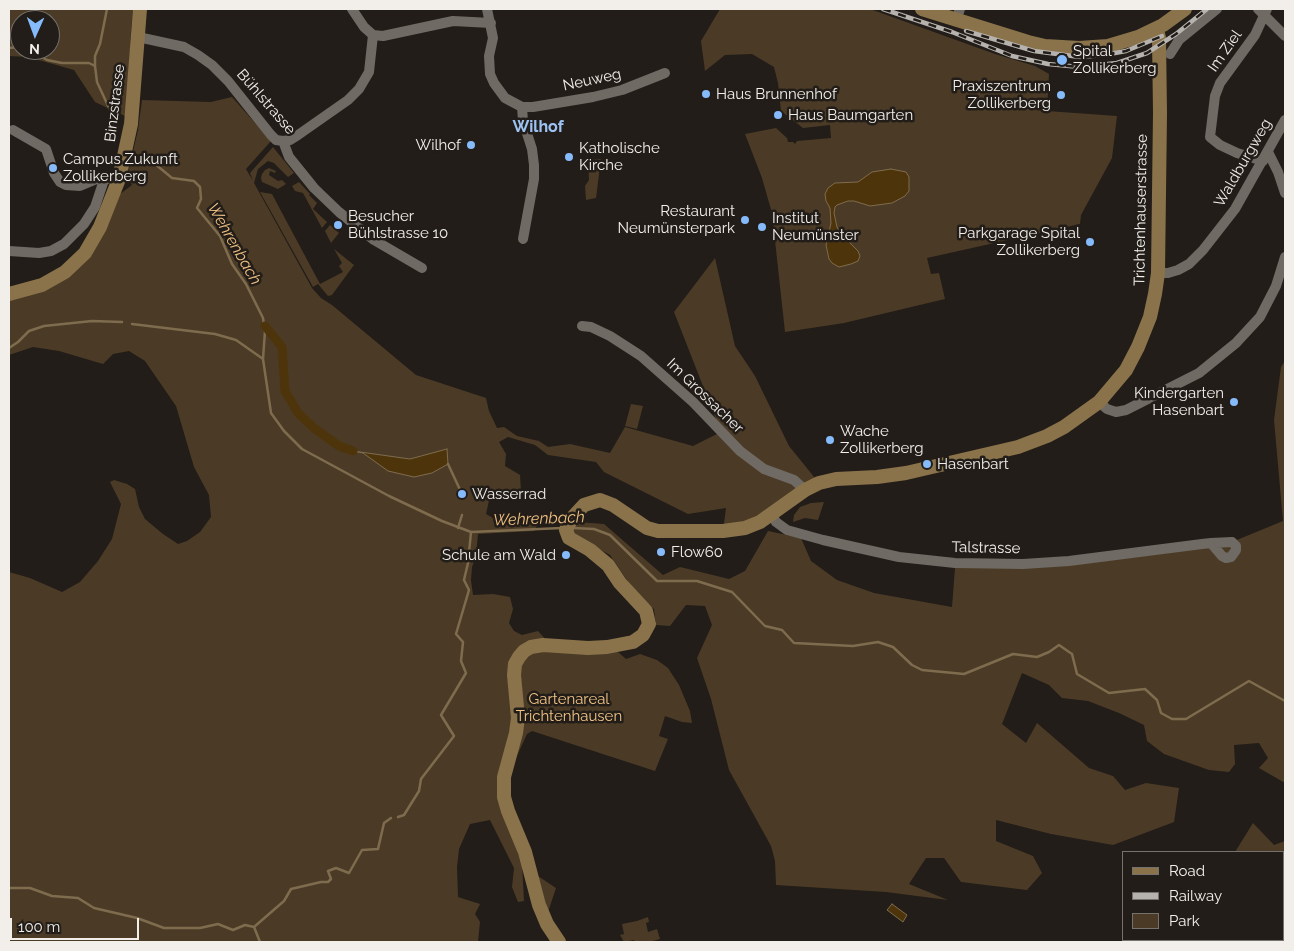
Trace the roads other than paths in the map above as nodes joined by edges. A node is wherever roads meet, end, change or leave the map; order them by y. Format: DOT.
graph roads {
  1 [pos="140,9"];
  2 [pos="352,9"];
  3 [pos="487,9"];
  4 [pos="922,9"];
  5 [pos="1185,9"];
  6 [pos="1217,9"];
  7 [pos="1263,11"];
  8 [pos="958,14"];
  9 [pos="491,23"];
  10 [pos="1157,29"];
  11 [pos="373,35"];
  12 [pos="1285,36"];
  13 [pos="138,37"];
  14 [pos="1170,54"];
  15 [pos="665,73"];
  16 [pos="522,107"];
  17 [pos="1285,120"];
  18 [pos="14,130"];
  19 [pos="283,141"];
  20 [pos="1265,157"];
  21 [pos="116,178"];
  22 [pos="1285,194"];
  23 [pos="523,239"];
  24 [pos="9,251"];
  25 [pos="1285,257"];
  26 [pos="422,268"];
  27 [pos="1158,273"];
  28 [pos="9,294"];
  29 [pos="582,326"];
  30 [pos="1098,402"];
  31 [pos="805,490"];
  32 [pos="770,514"];
  33 [pos="1210,543"];
  34 [pos="559,942"];
  1 -- 13 [label="street, Binzstrasse"];
  2 -- 11 [label="street"];
  3 -- 9 [label="street"];
  4 -- 8 [label="street"];
  5 -- 10 [label="street"];
  6 -- 14 [label="street"];
  7 -- 12 [label="street, Im Ziel"];
  7 -- 20 [label="street, Im Ziel"];
  8 -- 10 [label="street"];
  9 -- 11 [label="street"];
  9 -- 16 [label="street"];
  10 -- 27 [label="street, Trichtenhauserstrasse"];
  11 -- 19 [label="street"];
  13 -- 19 [label="street, Bühlstrasse"];
  13 -- 21 [label="street, Binzstrasse"];
  15 -- 16 [label="street, Neuweg"];
  16 -- 23 [label="street"];
  17 -- 20 [label="street, Waldburgweg"];
  18 -- 21 [label="street"];
  19 -- 26 [label="street, Bühlstrasse"];
  20 -- 22 [label="street"];
  20 -- 27 [label="street, Waldburgweg"];
  21 -- 24 [label="street"];
  21 -- 28 [label="street, Binzstrasse"];
  25 -- 30 [label="street"];
  27 -- 30 [label="street, Trichtenhauserstrasse"];
  29 -- 31 [label="street, Im Grossacher"];
  30 -- 31 [label="street, Trichtenhauserstrasse"];
  31 -- 32 [label="street, Trichtenhauserstrasse"];
  32 -- 33 [label="street, Talstrasse"];
  32 -- 34 [label="street, Trichtenhauserstrasse"];
}
